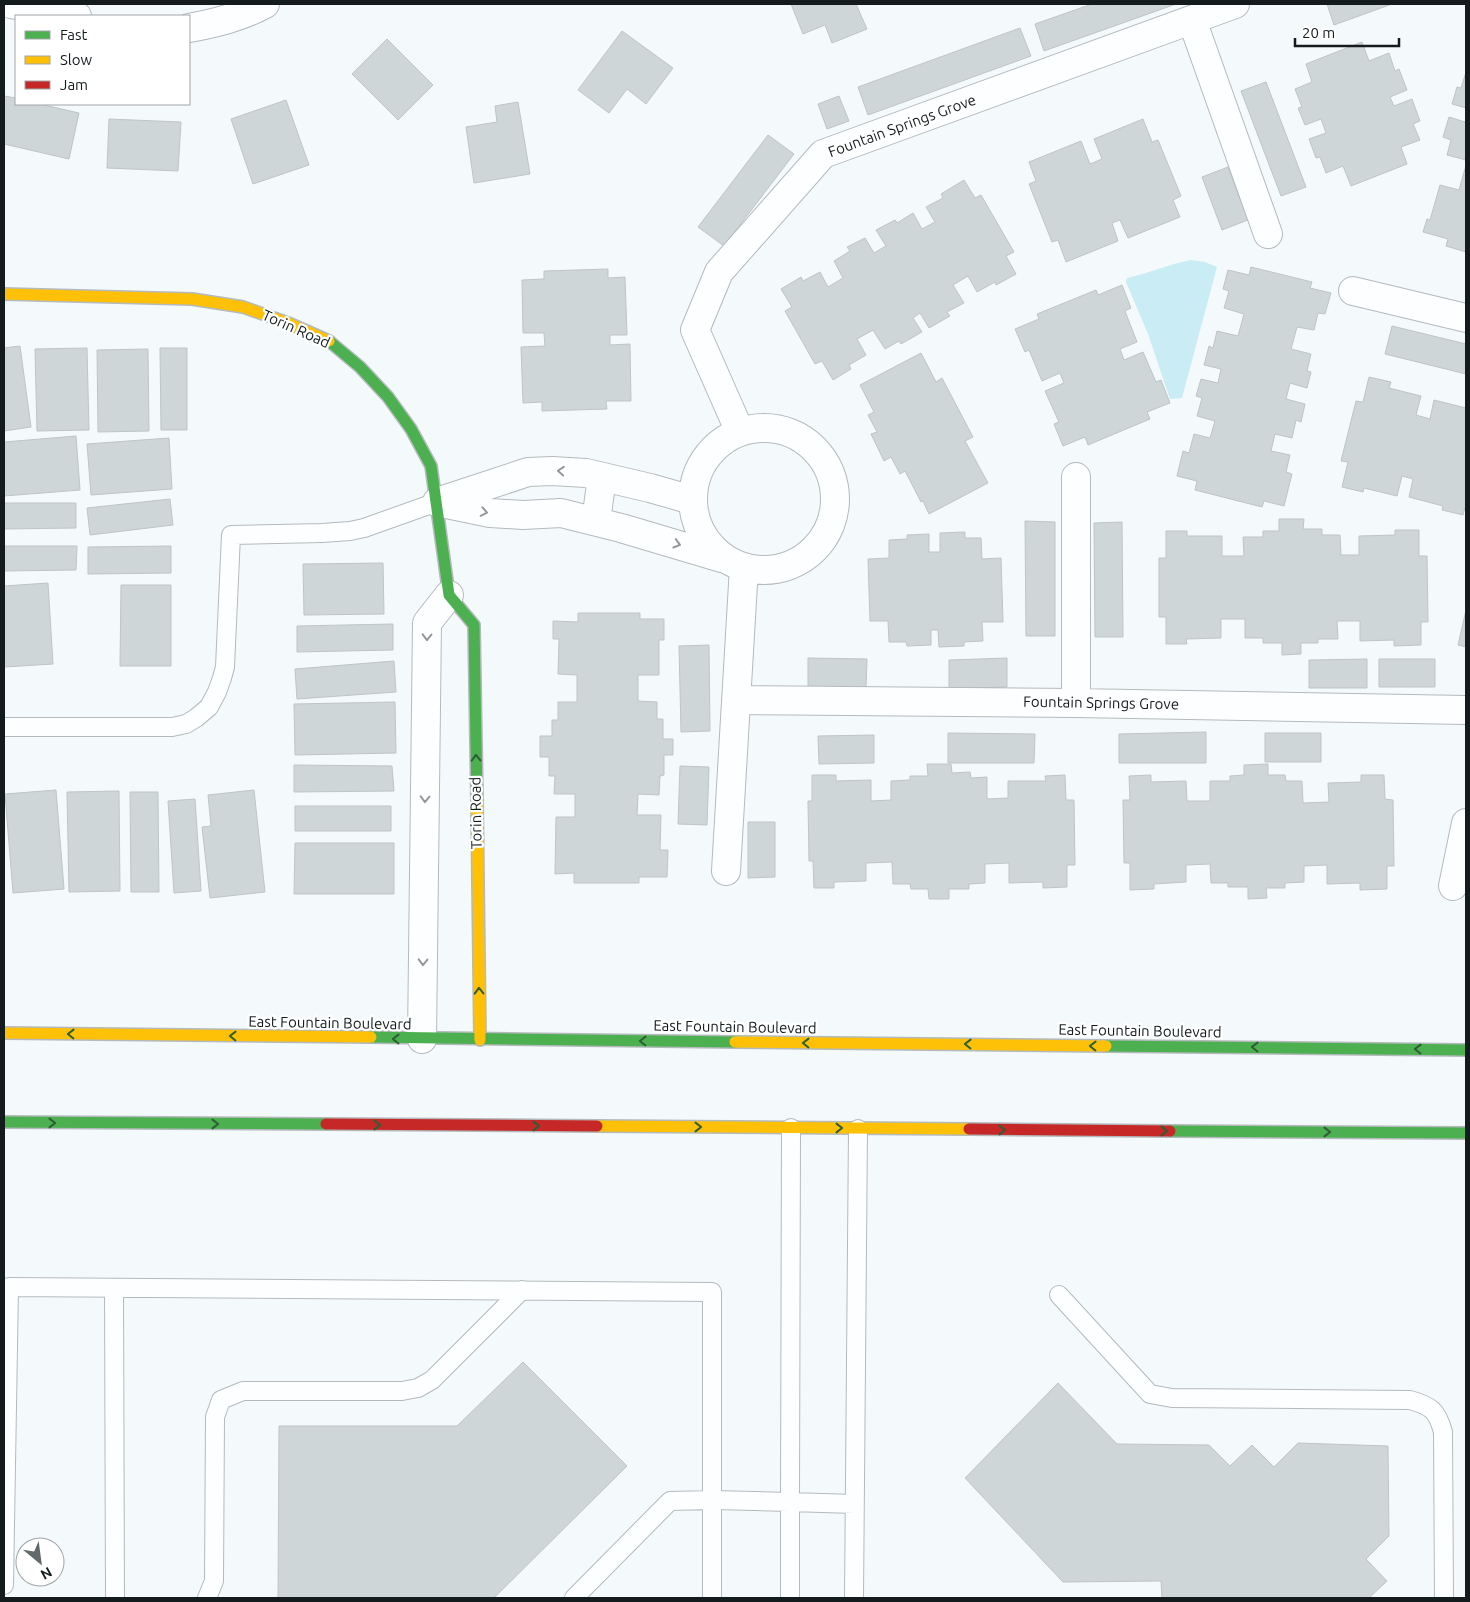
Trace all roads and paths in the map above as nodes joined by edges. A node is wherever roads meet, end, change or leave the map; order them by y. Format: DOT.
graph roads {
  1 [pos="11,4"];
  2 [pos="265,4"];
  3 [pos="1235,4"];
  4 [pos="71,15"];
  5 [pos="1192,20"];
  6 [pos="190,28"];
  7 [pos="1268,234"];
  8 [pos="1353,291"];
  9 [pos="4,294"];
  10 [pos="1466,318"];
  11 [pos="740,432"];
  12 [pos="602,477"];
  13 [pos="1076,477"];
  14 [pos="692,500"];
  15 [pos="437,502"];
  16 [pos="596,521"];
  17 [pos="733,562"];
  18 [pos="448,595"];
  19 [pos="736,700"];
  20 [pos="1076,702"];
  21 [pos="1466,710"];
  22 [pos="4,727"];
  23 [pos="1466,823"];
  24 [pos="726,871"];
  25 [pos="1453,886"];
  26 [pos="4,1033"];
  27 [pos="422,1039"];
  28 [pos="480,1040"];
  29 [pos="1466,1050"];
  30 [pos="4,1122"];
  31 [pos="791,1128"];
  32 [pos="858,1128"];
  33 [pos="1466,1133"];
  34 [pos="114,1288"];
  35 [pos="522,1290"];
  36 [pos="1060,1295"];
  37 [pos="713,1500"];
  38 [pos="790,1502"];
  39 [pos="854,1504"];
  40 [pos="4,1585"];
  41 [pos="115,1598"];
  42 [pos="207,1598"];
  43 [pos="574,1598"];
  44 [pos="712,1598"];
  45 [pos="790,1598"];
  46 [pos="854,1598"];
  47 [pos="1444,1598"];
  1 -- 4 [label="street"];
  2 -- 6 [label="street"];
  3 -- 5 [label="street, Fountain Springs Grove"];
  5 -- 7 [label="street"];
  5 -- 11 [label="street, Fountain Springs Grove"];
  8 -- 10 [label="street"];
  9 -- 15 [label="main road, Torin Road"];
  11 -- 14 [label="street"];
  11 -- 17 [label="street"];
  12 -- 14 [label="street"];
  12 -- 15 [label="street, one-way"];
  12 -- 16 [label="street"];
  13 -- 20 [label="street"];
  14 -- 17 [label="street"];
  15 -- 16 [label="street, one-way"];
  15 -- 18 [label="main road, Torin Road"];
  15 -- 22 [label="lane"];
  16 -- 17 [label="street, one-way"];
  17 -- 19 [label="street"];
  18 -- 27 [label="street, one-way"];
  28 -- 18 [label="main road, Torin Road, one-way"];
  19 -- 20 [label="street, Fountain Springs Grove"];
  19 -- 24 [label="street"];
  20 -- 21 [label="street, Fountain Springs Grove"];
  23 -- 25 [label="street"];
  27 -- 26 [label="main road, East Fountain Boulevard, one-way"];
  27 -- 28 [label="main road, East Fountain Boulevard"];
  29 -- 28 [label="main road, East Fountain Boulevard, one-way"];
  30 -- 31 [label="main road, one-way"];
  31 -- 32 [label="main road, one-way"];
  31 -- 38 [label="lane"];
  32 -- 33 [label="main road, one-way"];
  32 -- 39 [label="lane"];
  34 -- 35 [label="lane"];
  34 -- 40 [label="lane"];
  34 -- 41 [label="lane"];
  35 -- 37 [label="lane"];
  35 -- 42 [label="lane"];
  36 -- 47 [label="lane"];
  37 -- 38 [label="lane"];
  37 -- 43 [label="lane"];
  37 -- 44 [label="lane"];
  38 -- 39 [label="lane"];
  38 -- 45 [label="lane"];
  39 -- 46 [label="lane"];
}
